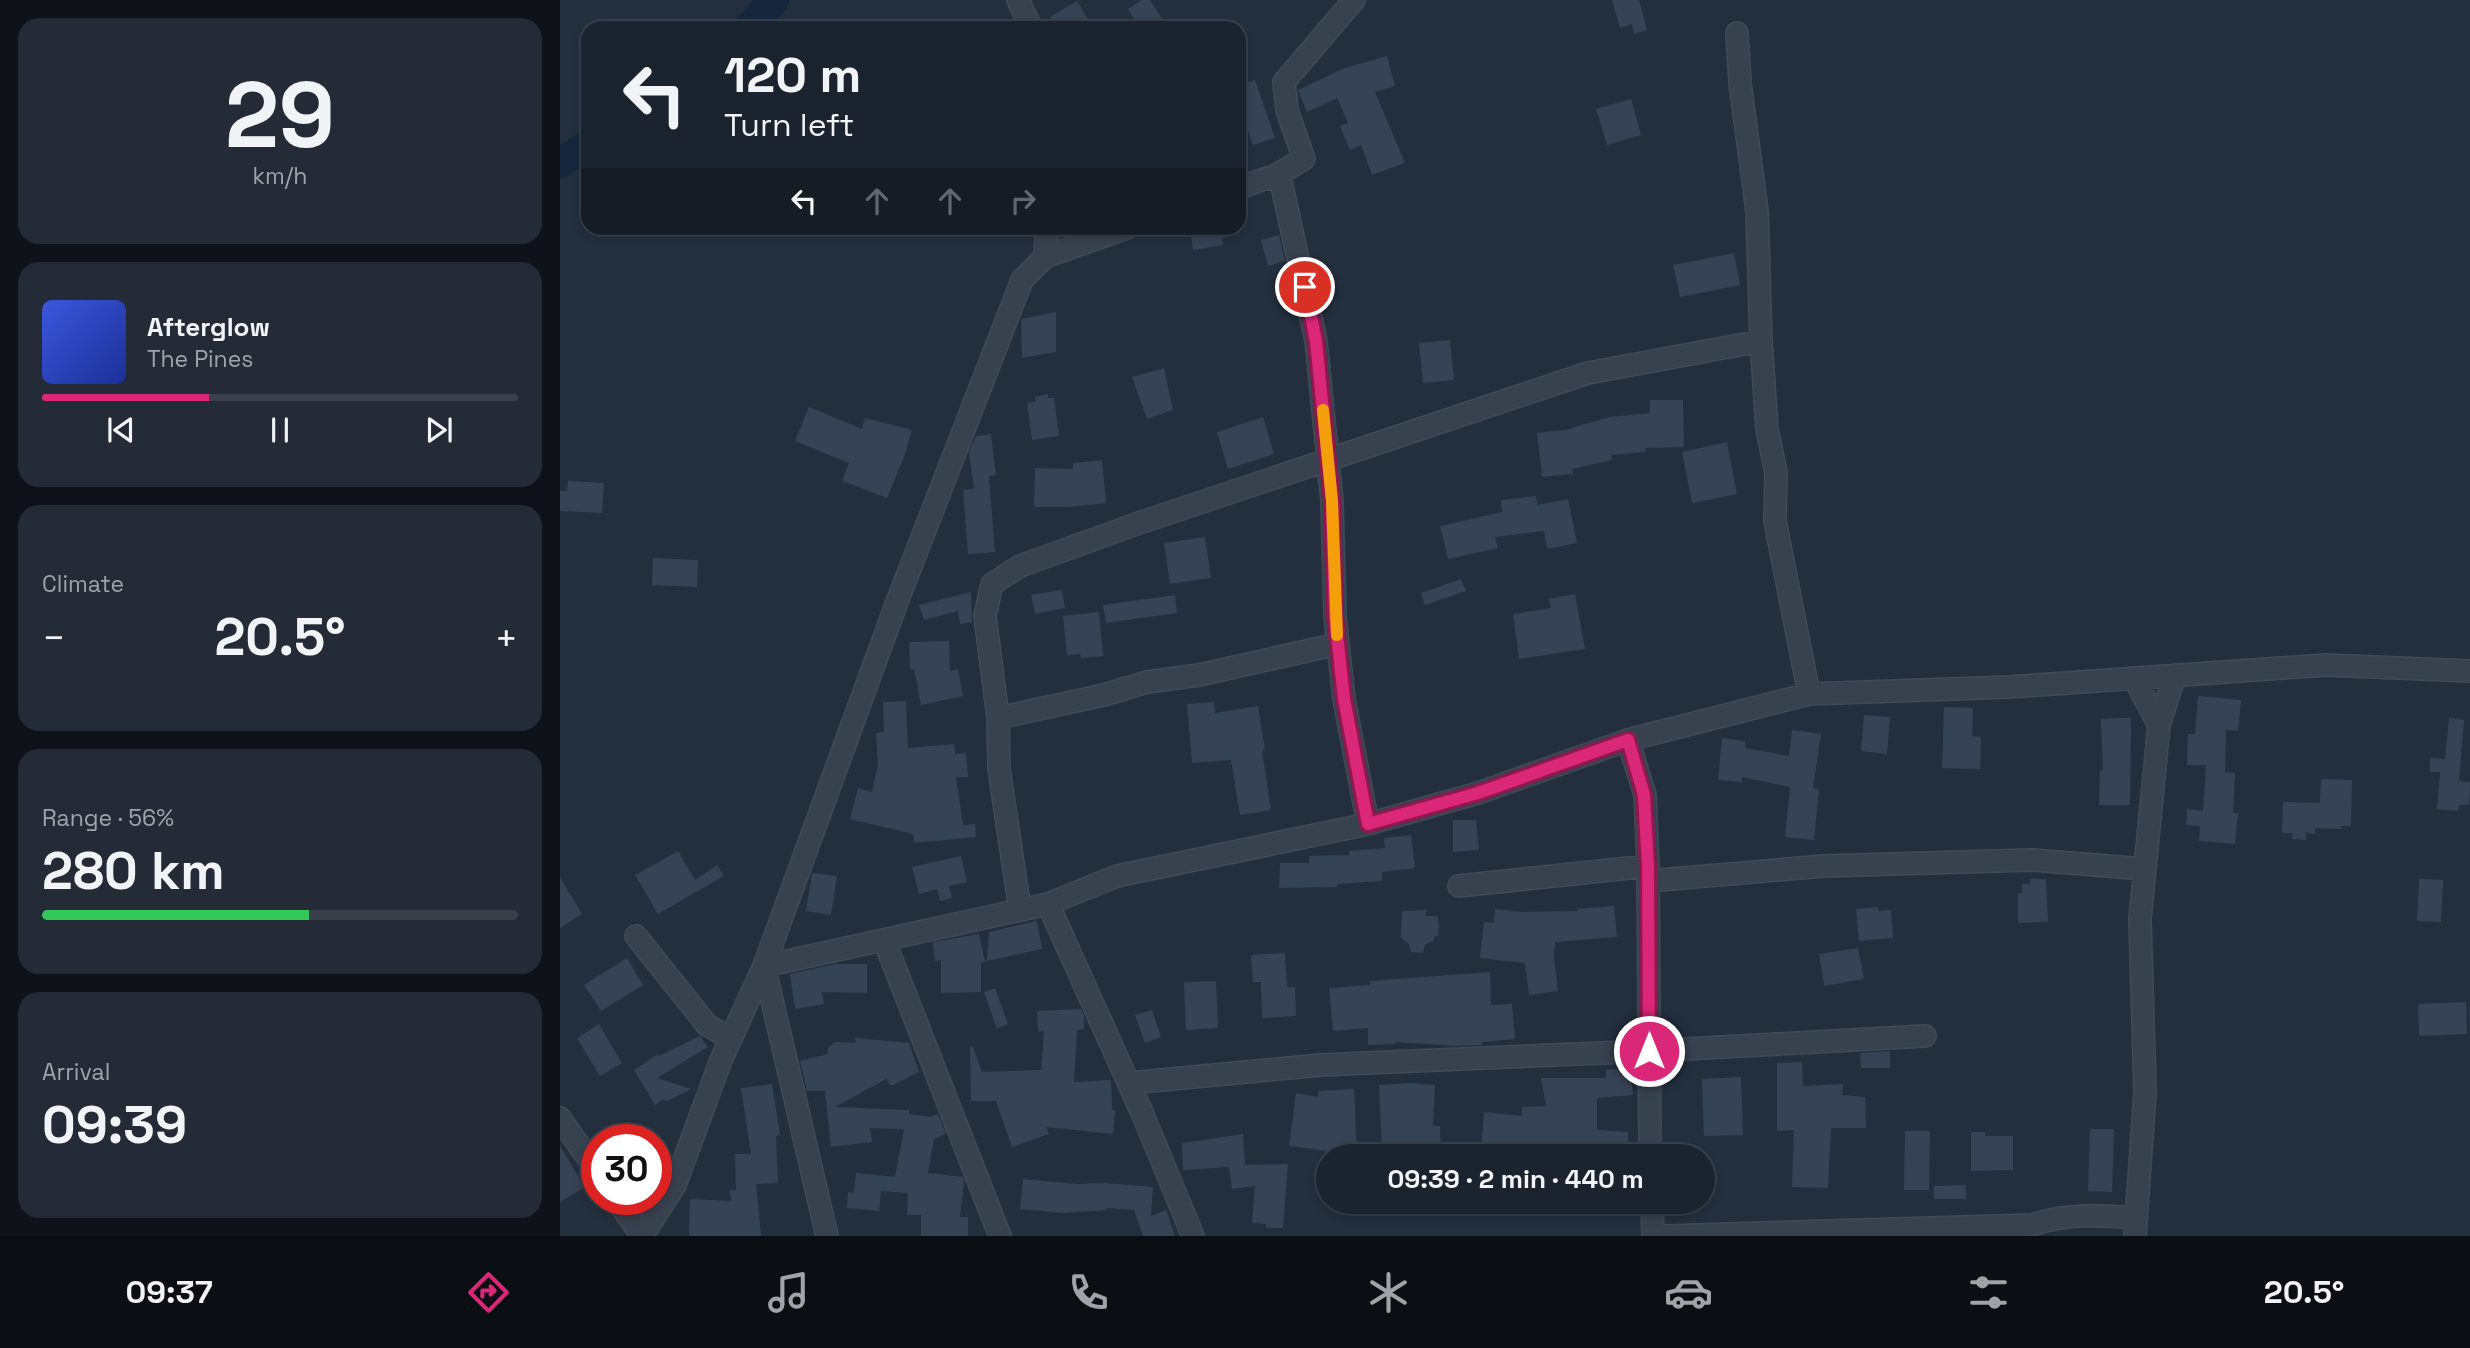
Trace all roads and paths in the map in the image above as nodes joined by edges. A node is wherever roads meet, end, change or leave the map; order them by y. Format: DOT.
graph roads {
  1 [pos="1018,0"];
  2 [pos="1354,0"];
  3 [pos="1028,21"];
  4 [pos="1737,33"];
  5 [pos="1271,178"];
  6 [pos="1246,186"];
  7 [pos="1047,235"];
  8 [pos="1107,235"];
  9 [pos="1045,257"];
  10 [pos="1761,341"];
  11 [pos="1328,461"];
  12 [pos="1338,644"];
  13 [pos="2470,671"];
  14 [pos="2175,675"];
  15 [pos="2134,678"];
  16 [pos="1809,694"];
  17 [pos="998,719"];
  18 [pos="2159,725"];
  19 [pos="1628,740"];
  20 [pos="1368,824"];
  21 [pos="2145,869"];
  22 [pos="1648,874"];
  23 [pos="1459,886"];
  24 [pos="1048,904"];
  25 [pos="1020,910"];
  26 [pos="636,936"];
  27 [pos="884,940"];
  28 [pos="764,966"];
  29 [pos="1925,1036"];
  30 [pos="730,1039"];
  31 [pos="1649,1051"];
  32 [pos="1129,1083"];
  33 [pos="560,1118"];
  34 [pos="1650,1144"];
  35 [pos="581,1148"];
  36 [pos="1652,1214"];
  37 [pos="627,1215"];
  38 [pos="2135,1227"];
  39 [pos="642,1236"];
  40 [pos="827,1236"];
  41 [pos="1000,1236"];
  42 [pos="1193,1236"];
  43 [pos="1653,1236"];
  44 [pos="1665,1236"];
  1 -- 3 [label="street"];
  2 -- 5 [label="street"];
  4 -- 10 [label="street"];
  5 -- 6 [label="street"];
  5 -- 11 [label="street"];
  7 -- 9 [label="street"];
  8 -- 9 [label="street"];
  9 -- 28 [label="street"];
  10 -- 11 [label="street"];
  10 -- 16 [label="street"];
  11 -- 12 [label="street"];
  11 -- 17 [label="street"];
  12 -- 17 [label="street"];
  12 -- 20 [label="street"];
  13 -- 14 [label="street"];
  14 -- 15 [label="street"];
  14 -- 18 [label="street"];
  15 -- 16 [label="street"];
  15 -- 18 [label="street"];
  16 -- 19 [label="street"];
  17 -- 25 [label="street"];
  18 -- 21 [label="street"];
  19 -- 20 [label="street"];
  19 -- 22 [label="street"];
  20 -- 24 [label="street"];
  21 -- 22 [label="street"];
  21 -- 38 [label="street"];
  22 -- 23 [label="street"];
  22 -- 31 [label="street"];
  24 -- 25 [label="street"];
  24 -- 32 [label="street"];
  25 -- 27 [label="street"];
  26 -- 30 [label="street"];
  27 -- 28 [label="street"];
  27 -- 41 [label="street"];
  28 -- 30 [label="street"];
  28 -- 40 [label="street"];
  29 -- 31 [label="street"];
  30 -- 39 [label="street"];
  31 -- 32 [label="street"];
  31 -- 34 [label="street"];
  32 -- 42 [label="street"];
  33 -- 35 [label="street"];
  36 -- 43 [label="street"];
  37 -- 39 [label="street"];
  38 -- 44 [label="street"];
}
